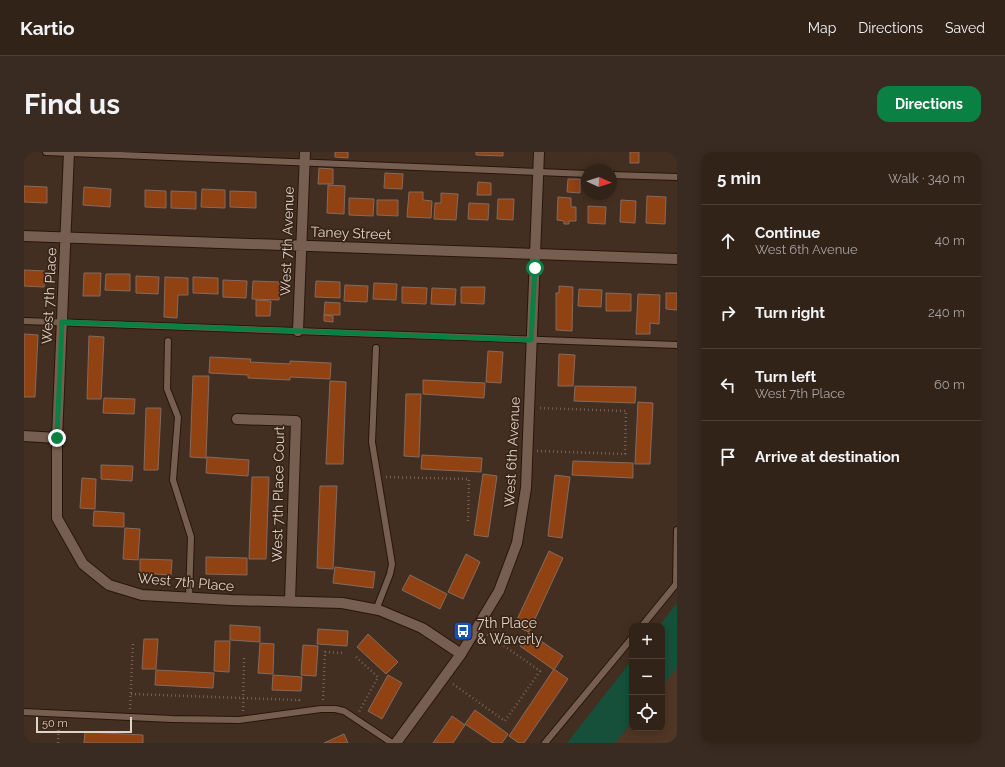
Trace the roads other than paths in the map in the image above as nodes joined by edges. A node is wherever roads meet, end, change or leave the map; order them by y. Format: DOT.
graph roads {
  1 [pos="46,152"];
  2 [pos="69,152"];
  3 [pos="305,152"];
  4 [pos="539,152"];
  5 [pos="304,162"];
  6 [pos="538,172"];
  7 [pos="581,174"];
  8 [pos="617,175"];
  9 [pos="677,178"];
  10 [pos="24,236"];
  11 [pos="66,238"];
  12 [pos="301,246"];
  13 [pos="536,254"];
  14 [pos="677,259"];
  15 [pos="24,321"];
  16 [pos="62,322"];
  17 [pos="298,331"];
  18 [pos="531,340"];
  19 [pos="168,341"];
  20 [pos="677,345"];
  21 [pos="376,348"];
  22 [pos="237,419"];
  23 [pos="24,436"];
  24 [pos="57,438"];
  25 [pos="677,530"];
  26 [pos="676,584"];
  27 [pos="189,598"];
  28 [pos="290,600"];
  29 [pos="376,610"];
  30 [pos="644,623"];
  31 [pos="629,642"];
  32 [pos="461,654"];
  33 [pos="24,712"];
  34 [pos="392,743"];
  35 [pos="396,743"];
  36 [pos="545,743"];
  1 -- 2 [label="lane"];
  2 -- 5 [label="lane"];
  2 -- 11 [label="street, West 7th Place"];
  3 -- 5 [label="street, West 7th Avenue"];
  4 -- 6 [label="street, West 6th Avenue"];
  5 -- 6 [label="lane"];
  5 -- 12 [label="street, West 7th Avenue"];
  6 -- 7 [label="lane"];
  6 -- 13 [label="street, West 6th Avenue"];
  8 -- 9 [label="lane"];
  10 -- 11 [label="street, Taney Street"];
  11 -- 12 [label="street, Taney Street"];
  11 -- 16 [label="street, West 7th Place"];
  12 -- 13 [label="street, Taney Street"];
  12 -- 17 [label="street, West 7th Avenue"];
  13 -- 14 [label="street, Taney Street"];
  13 -- 18 [label="street, West 6th Avenue"];
  15 -- 16 [label="lane"];
  16 -- 17 [label="lane"];
  16 -- 24 [label="street, West 7th Place"];
  17 -- 18 [label="lane"];
  18 -- 20 [label="lane"];
  18 -- 32 [label="street, West 6th Avenue"];
  19 -- 27 [label="lane"];
  21 -- 29 [label="lane"];
  22 -- 28 [label="street, West 7th Place Court"];
  23 -- 24 [label="street"];
  24 -- 27 [label="street, West 7th Place"];
  25 -- 26 [label="lane"];
  26 -- 30 [label="lane"];
  27 -- 28 [label="street, West 7th Place"];
  28 -- 29 [label="street, West 7th Place"];
  29 -- 32 [label="street, West 7th Place"];
  31 -- 36 [label="lane"];
  32 -- 35 [label="street, West 6th Avenue"];
  33 -- 34 [label="lane"];
}
